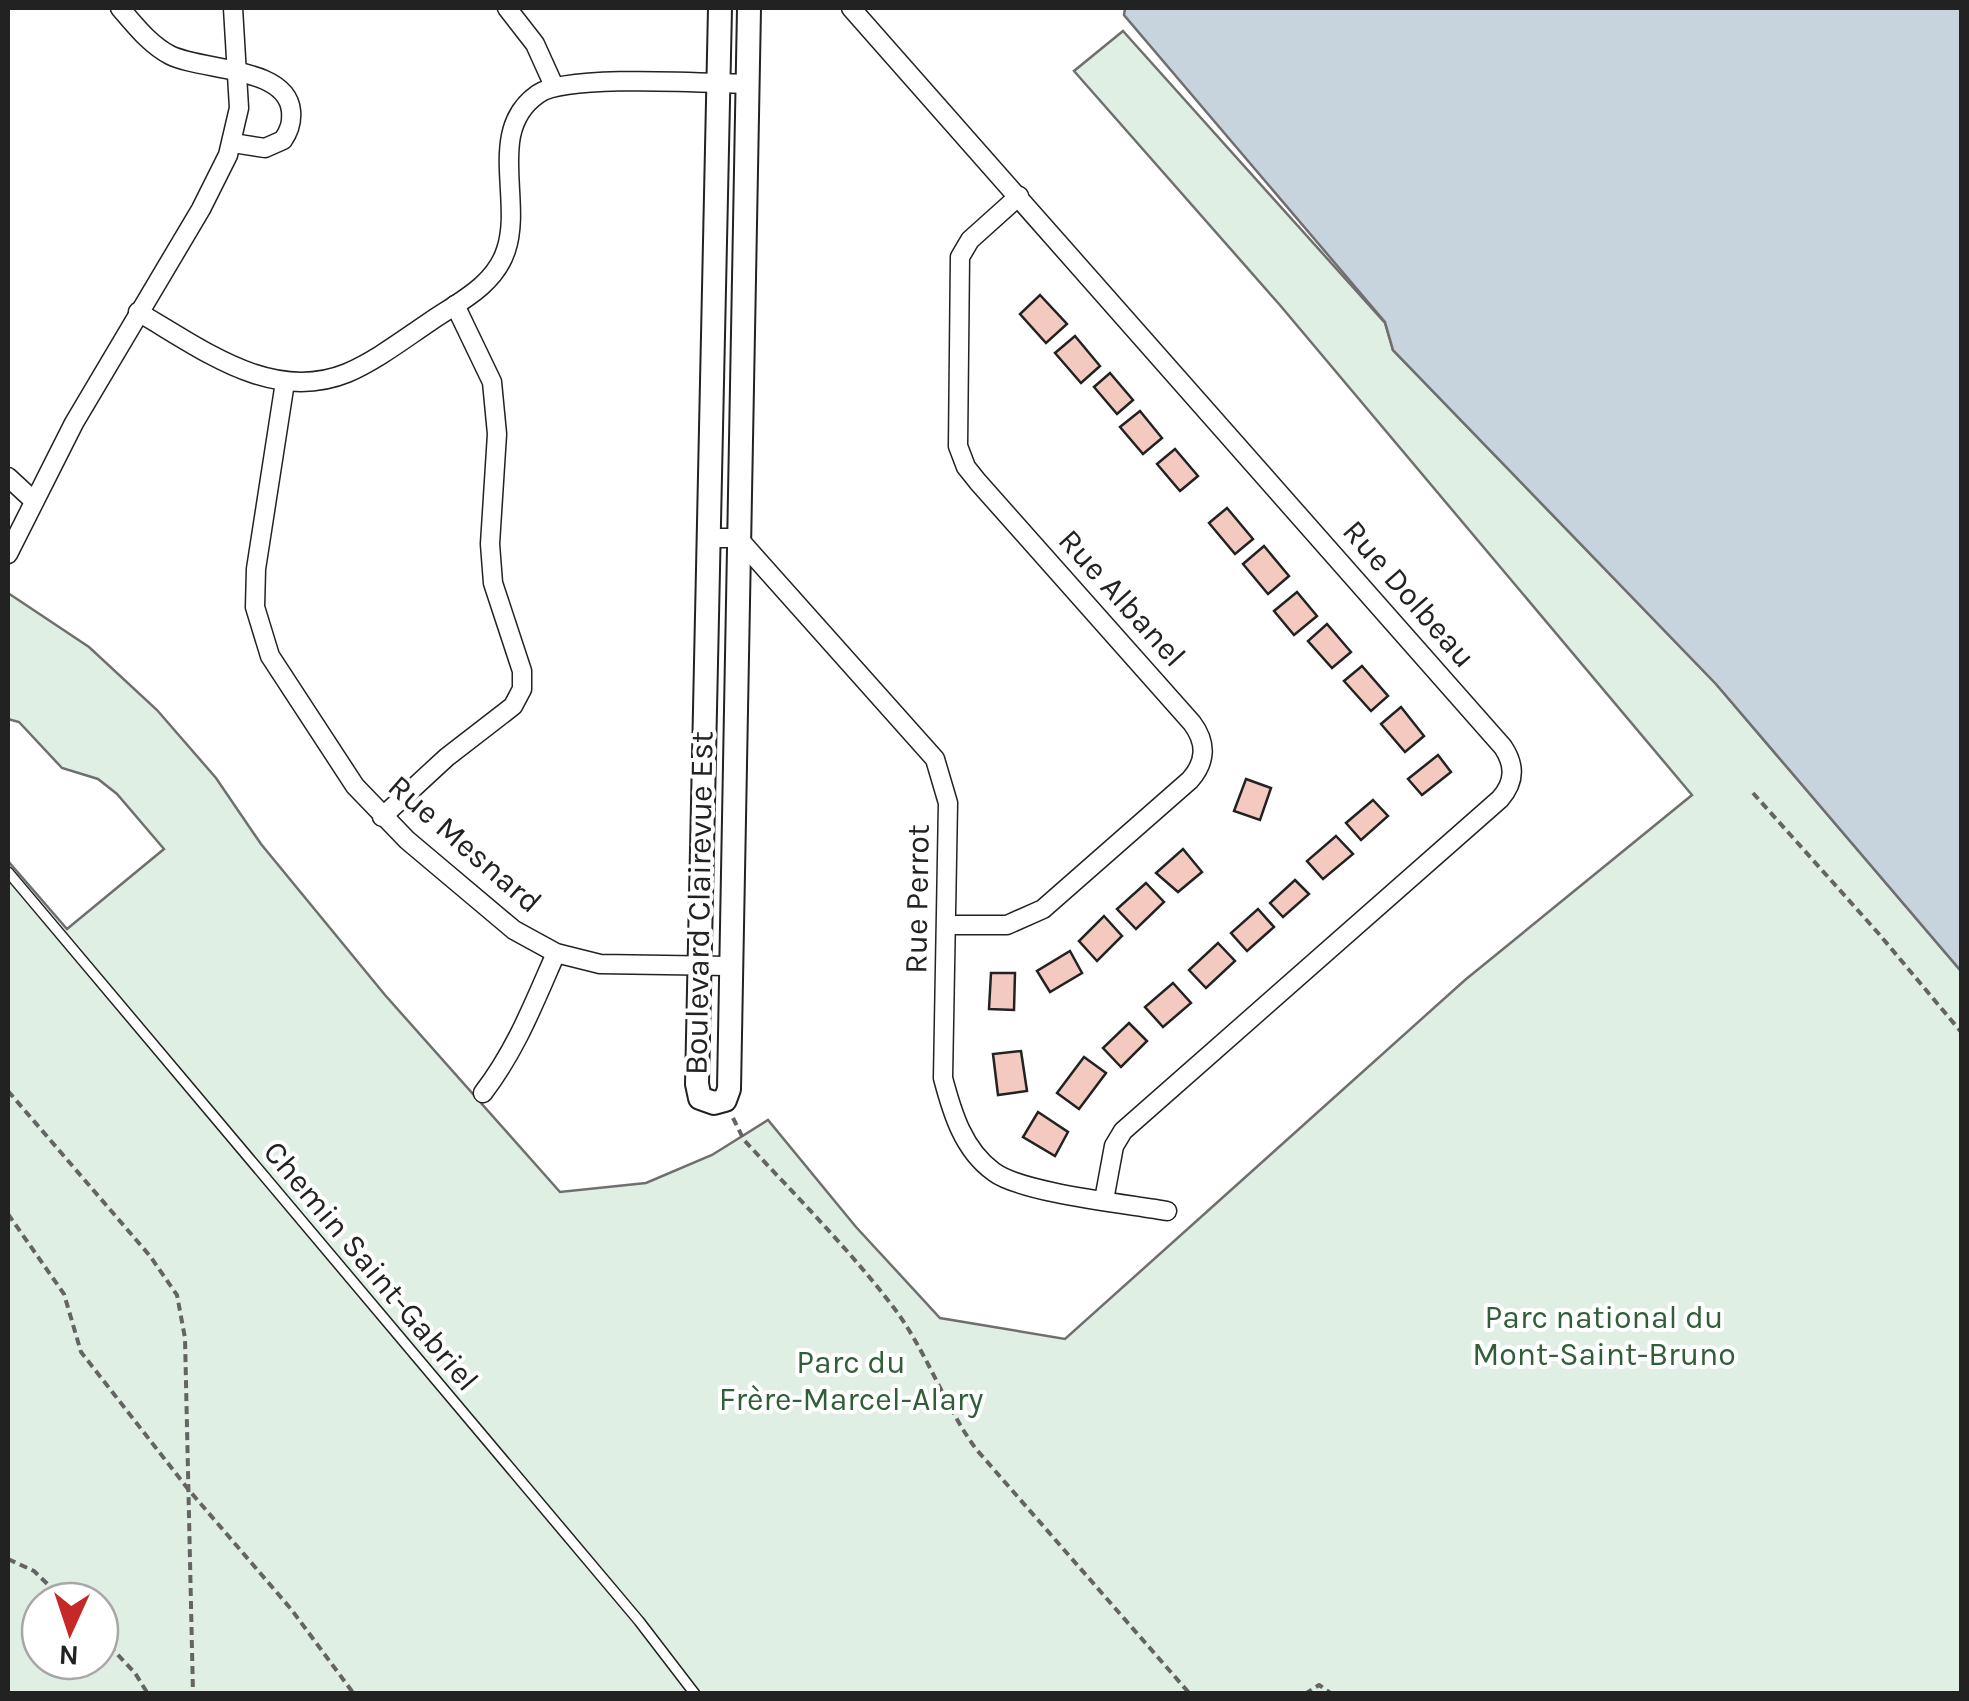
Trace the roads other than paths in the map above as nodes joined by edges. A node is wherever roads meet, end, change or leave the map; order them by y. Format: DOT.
graph roads {
  1 [pos="120,8"];
  2 [pos="233,8"];
  3 [pos="507,8"];
  4 [pos="720,8"];
  5 [pos="749,8"];
  6 [pos="851,8"];
  7 [pos="238,72"];
  8 [pos="718,84"];
  9 [pos="748,84"];
  10 [pos="554,86"];
  11 [pos="232,143"];
  12 [pos="1019,196"];
  13 [pos="455,304"];
  14 [pos="138,312"];
  15 [pos="285,382"];
  16 [pos="8,476"];
  17 [pos="34,500"];
  18 [pos="710,538"];
  19 [pos="738,538"];
  20 [pos="8,554"];
  21 [pos="382,818"];
  22 [pos="8,872"];
  23 [pos="947,925"];
  24 [pos="556,953"];
  25 [pos="700,966"];
  26 [pos="729,966"];
  27 [pos="484,1093"];
  28 [pos="1104,1200"];
  29 [pos="1167,1212"];
  30 [pos="695,1694"];
  1 -- 7 [label="street"];
  2 -- 7 [label="street"];
  3 -- 10 [label="street"];
  4 -- 8 [label="street, Boulevard Clairevue Est"];
  5 -- 9 [label="street, Boulevard Clairevue Est"];
  6 -- 12 [label="street, Rue Dolbeau"];
  7 -- 11 [label="street"];
  7 -- 11 [label="street"];
  8 -- 9 [label="street"];
  8 -- 10 [label="street"];
  8 -- 18 [label="street, Boulevard Clairevue Est"];
  9 -- 19 [label="street, Boulevard Clairevue Est"];
  10 -- 13 [label="street"];
  11 -- 14 [label="street"];
  12 -- 23 [label="street, Rue Albanel"];
  12 -- 28 [label="street, Rue Dolbeau"];
  13 -- 15 [label="street"];
  13 -- 21 [label="street"];
  14 -- 15 [label="street"];
  14 -- 17 [label="street"];
  15 -- 21 [label="street, Rue Mesnard"];
  16 -- 17 [label="street"];
  17 -- 20 [label="street"];
  18 -- 19 [label="street"];
  18 -- 25 [label="street, Boulevard Clairevue Est"];
  19 -- 23 [label="street, Rue Perrot"];
  19 -- 26 [label="street, Boulevard Clairevue Est"];
  21 -- 24 [label="street, Rue Mesnard"];
  22 -- 30 [label="lane, Chemin Saint-Gabriel"];
  23 -- 28 [label="street, Rue Perrot"];
  24 -- 25 [label="street, Rue Mesnard"];
  24 -- 27 [label="street"];
  25 -- 26 [label="street, Rue Mesnard"];
  25 -- 26 [label="street, Boulevard Clairevue Est"];
  28 -- 29 [label="street, Rue Perrot"];
}
